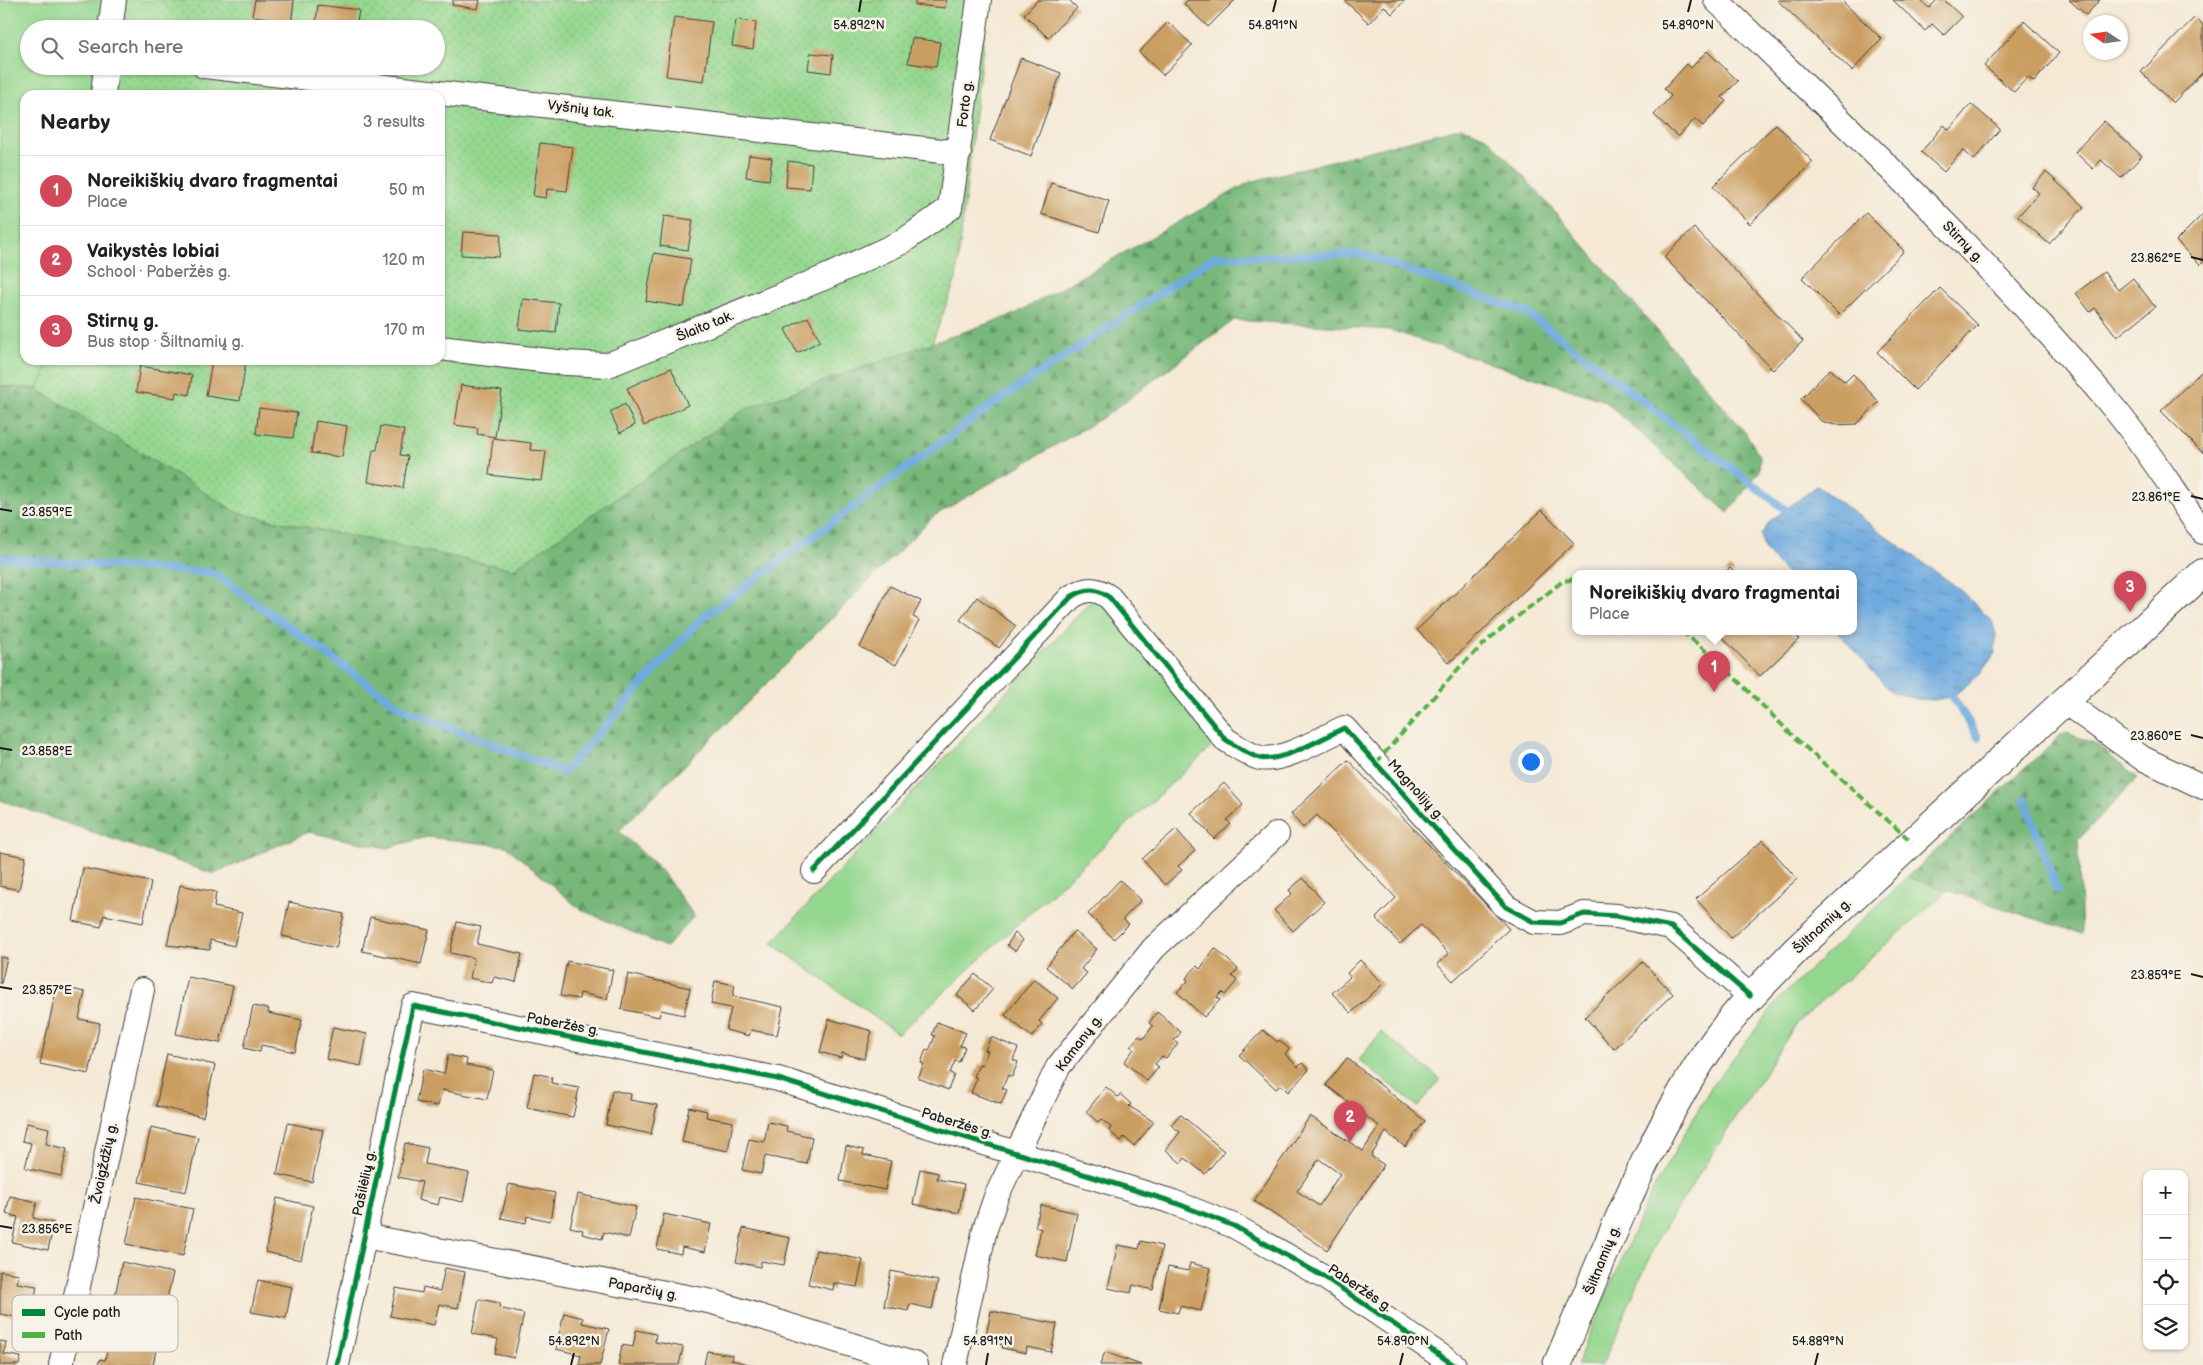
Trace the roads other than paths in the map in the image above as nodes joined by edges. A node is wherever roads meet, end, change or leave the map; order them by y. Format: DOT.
graph roads {
  1 [pos="114,0"];
  2 [pos="979,0"];
  3 [pos="1716,0"];
  4 [pos="111,20"];
  5 [pos="105,75"];
  6 [pos="282,75"];
  7 [pos="104,90"];
  8 [pos="412,90"];
  9 [pos="445,94"];
  10 [pos="959,153"];
  11 [pos="950,208"];
  12 [pos="445,349"];
  13 [pos="2203,532"];
  14 [pos="2203,573"];
  15 [pos="2065,702"];
  16 [pos="2203,787"];
  17 [pos="1276,834"];
  18 [pos="814,871"];
  19 [pos="142,990"];
  20 [pos="1750,996"];
  21 [pos="413,1006"];
  22 [pos="1017,1153"];
  23 [pos="364,1236"];
  24 [pos="76,1295"];
  25 [pos="64,1352"];
  26 [pos="61,1365"];
  27 [pos="337,1365"];
  28 [pos="916,1365"];
  29 [pos="955,1365"];
  30 [pos="1454,1365"];
  31 [pos="1557,1365"];
  1 -- 4 [label="street"];
  2 -- 10 [label="street, Forto g."];
  3 -- 13 [label="street, Stirnų g."];
  5 -- 7 [label="street"];
  6 -- 8 [label="street, Vyšnių tak."];
  9 -- 10 [label="street, Vyšnių tak."];
  10 -- 11 [label="street, Forto g."];
  11 -- 12 [label="street, Šlaito tak."];
  14 -- 15 [label="main road, Šiltnamių g."];
  15 -- 16 [label="street"];
  15 -- 20 [label="main road, Šiltnamių g."];
  17 -- 22 [label="street, Kamanų g."];
  18 -- 20 [label="street, Magnolijų g."];
  19 -- 24 [label="street, Žvaigždžių g."];
  20 -- 31 [label="main road, Šiltnamių g."];
  21 -- 22 [label="street, Paberžės g."];
  21 -- 23 [label="street, Pašilėlių g."];
  22 -- 29 [label="street, Kamanų g."];
  22 -- 30 [label="street, Paberžės g."];
  23 -- 27 [label="street, Pašilėlių g."];
  23 -- 28 [label="street, Paparčių g."];
  25 -- 26 [label="street, Žvaigždžių g."];
}
